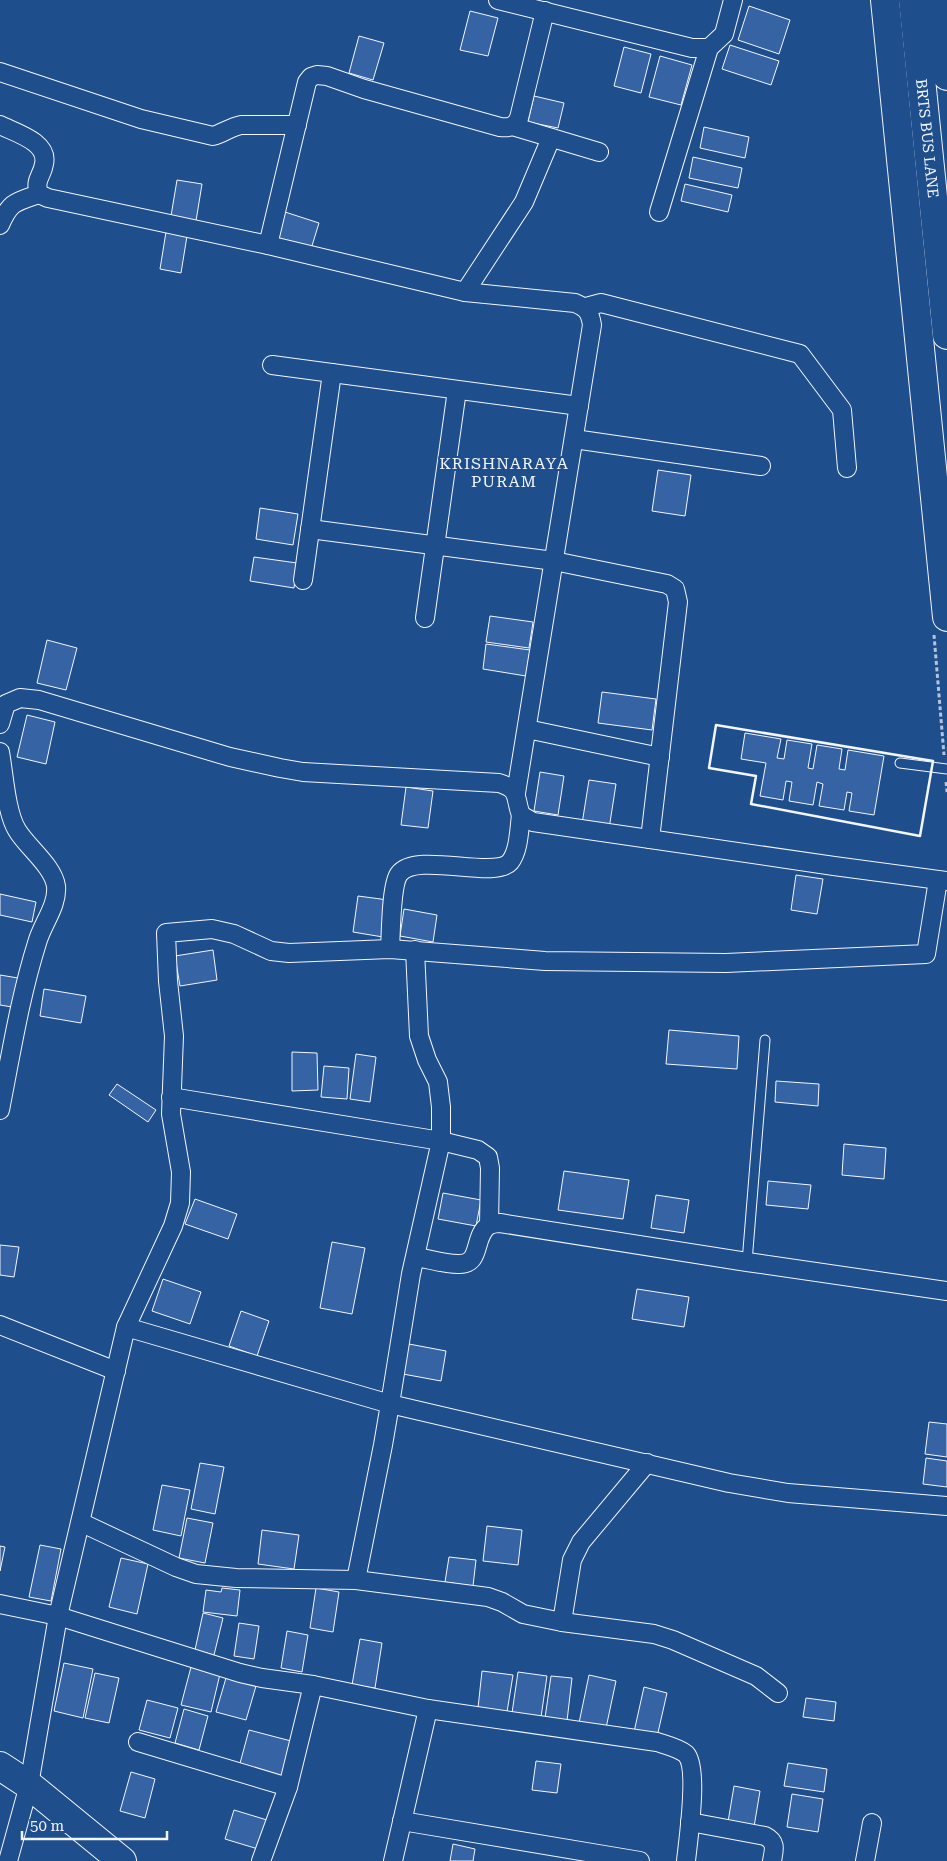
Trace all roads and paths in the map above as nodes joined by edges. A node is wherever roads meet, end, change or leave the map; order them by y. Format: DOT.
graph roads {
  1 [pos="498,0"];
  2 [pos="734,0"];
  3 [pos="885,0"];
  4 [pos="913,0"];
  5 [pos="940,0"];
  6 [pos="545,11"];
  7 [pos="709,48"];
  8 [pos="947,70"];
  9 [pos="0,72"];
  10 [pos="297,125"];
  11 [pos="0,126"];
  12 [pos="512,126"];
  13 [pos="551,138"];
  14 [pos="599,152"];
  15 [pos="39,194"];
  16 [pos="659,212"];
  17 [pos="0,225"];
  18 [pos="268,245"];
  19 [pos="465,292"];
  20 [pos="586,307"];
  21 [pos="947,335"];
  22 [pos="272,365"];
  23 [pos="332,373"];
  24 [pos="457,390"];
  25 [pos="579,406"];
  26 [pos="574,439"];
  27 [pos="761,466"];
  28 [pos="847,468"];
  29 [pos="310,529"];
  30 [pos="436,545"];
  31 [pos="554,561"];
  32 [pos="303,580"];
  33 [pos="425,618"];
  34 [pos="947,618"];
  35 [pos="3,702"];
  36 [pos="0,724"];
  37 [pos="527,729"];
  38 [pos="0,752"];
  39 [pos="660,757"];
  40 [pos="900,763"];
  41 [pos="947,769"];
  42 [pos="516,793"];
  43 [pos="521,815"];
  44 [pos="650,839"];
  45 [pos="943,880"];
  46 [pos="390,949"];
  47 [pos="414,950"];
  48 [pos="765,1040"];
  49 [pos="172,1097"];
  50 [pos="0,1110"];
  51 [pos="441,1141"];
  52 [pos="489,1225"];
  53 [pos="416,1257"];
  54 [pos="747,1262"];
  55 [pos="947,1291"];
  56 [pos="0,1326"];
  57 [pos="126,1327"];
  58 [pos="116,1371"];
  59 [pos="390,1404"];
  60 [pos="647,1464"];
  61 [pos="947,1506"];
  62 [pos="80,1522"];
  63 [pos="356,1580"];
  64 [pos="0,1604"];
  65 [pos="58,1616"];
  66 [pos="562,1622"];
  67 [pos="313,1685"];
  68 [pos="778,1693"];
  69 [pos="428,1709"];
  70 [pos="138,1742"];
  71 [pos="0,1766"];
  72 [pos="30,1785"];
  73 [pos="288,1787"];
  74 [pos="402,1821"];
  75 [pos="690,1822"];
  76 [pos="872,1823"];
  77 [pos="8,1861"];
  78 [pos="122,1861"];
  79 [pos="261,1861"];
  80 [pos="393,1861"];
  81 [pos="640,1861"];
  82 [pos="686,1861"];
  83 [pos="772,1861"];
  84 [pos="864,1861"];
  1 -- 6 [label="street"];
  2 -- 7 [label="street"];
  3 -- 34 [label="main road"];
  4 -- 21 [label="main road, BRTS BUS LANE"];
  5 -- 8 [label="main road"];
  6 -- 7 [label="street"];
  6 -- 12 [label="street"];
  7 -- 16 [label="street"];
  9 -- 10 [label="street"];
  10 -- 12 [label="street"];
  10 -- 18 [label="street"];
  11 -- 15 [label="street"];
  12 -- 13 [label="street"];
  13 -- 14 [label="street"];
  13 -- 19 [label="street"];
  15 -- 17 [label="street"];
  15 -- 18 [label="street"];
  18 -- 19 [label="street"];
  19 -- 20 [label="street"];
  20 -- 25 [label="street"];
  20 -- 28 [label="street"];
  22 -- 23 [label="street"];
  23 -- 24 [label="street"];
  23 -- 29 [label="street"];
  24 -- 25 [label="street"];
  24 -- 30 [label="street"];
  25 -- 26 [label="street"];
  26 -- 27 [label="street"];
  26 -- 31 [label="street"];
  29 -- 30 [label="street"];
  29 -- 32 [label="street"];
  30 -- 31 [label="street"];
  30 -- 33 [label="street"];
  31 -- 37 [label="street"];
  31 -- 39 [label="street"];
  35 -- 36 [label="street"];
  35 -- 42 [label="street"];
  37 -- 39 [label="street"];
  37 -- 42 [label="street"];
  38 -- 50 [label="street"];
  39 -- 44 [label="street"];
  40 -- 41 [label="lane"];
  42 -- 43 [label="street"];
  43 -- 44 [label="street"];
  43 -- 46 [label="street"];
  44 -- 45 [label="street"];
  45 -- 47 [label="street"];
  46 -- 47 [label="street"];
  46 -- 49 [label="street"];
  47 -- 51 [label="street"];
  48 -- 54 [label="lane"];
  49 -- 51 [label="street"];
  49 -- 57 [label="street"];
  51 -- 52 [label="street"];
  51 -- 53 [label="street"];
  52 -- 53 [label="street"];
  52 -- 54 [label="street"];
  53 -- 59 [label="street"];
  54 -- 55 [label="street"];
  56 -- 58 [label="street"];
  57 -- 58 [label="street"];
  57 -- 59 [label="street"];
  58 -- 62 [label="street"];
  59 -- 60 [label="street"];
  59 -- 63 [label="street"];
  60 -- 61 [label="street"];
  60 -- 66 [label="street"];
  62 -- 63 [label="street"];
  62 -- 65 [label="street"];
  63 -- 66 [label="street"];
  64 -- 65 [label="street"];
  65 -- 67 [label="street"];
  65 -- 72 [label="street"];
  66 -- 68 [label="street"];
  67 -- 69 [label="street"];
  67 -- 73 [label="street"];
  69 -- 74 [label="street"];
  69 -- 75 [label="street"];
  70 -- 73 [label="street"];
  71 -- 72 [label="main road"];
  72 -- 77 [label="street"];
  72 -- 78 [label="main road"];
  73 -- 79 [label="street"];
  74 -- 80 [label="street"];
  74 -- 81 [label="street"];
  75 -- 82 [label="street"];
  75 -- 83 [label="street"];
  76 -- 84 [label="street"];
}
